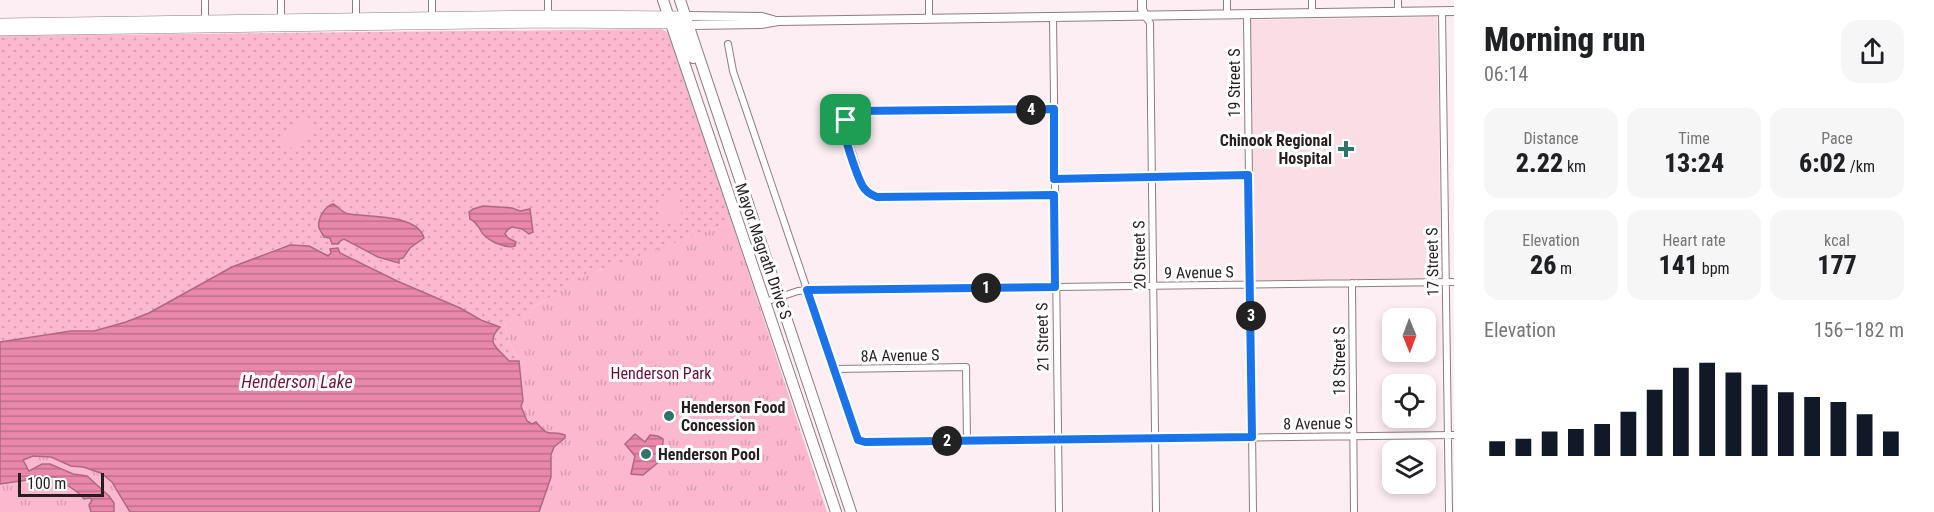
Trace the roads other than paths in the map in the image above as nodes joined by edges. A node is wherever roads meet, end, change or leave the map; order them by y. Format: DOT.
graph roads {
  1 [pos="205,0"];
  2 [pos="280,0"];
  3 [pos="356,0"];
  4 [pos="432,0"];
  5 [pos="548,0"];
  6 [pos="663,0"];
  7 [pos="673,0"];
  8 [pos="680,0"];
  9 [pos="929,0"];
  10 [pos="1142,0"];
  11 [pos="1227,0"];
  12 [pos="1312,0"];
  13 [pos="1398,0"];
  14 [pos="1442,11"];
  15 [pos="1454,11"];
  16 [pos="1398,12"];
  17 [pos="1312,13"];
  18 [pos="1248,14"];
  19 [pos="1227,15"];
  20 [pos="1145,16"];
  21 [pos="1053,17"];
  22 [pos="929,18"];
  23 [pos="548,19"];
  24 [pos="679,20"];
  25 [pos="432,21"];
  26 [pos="356,22"];
  27 [pos="0,23"];
  28 [pos="281,23"];
  29 [pos="205,24"];
  30 [pos="0,31"];
  31 [pos="728,44"];
  32 [pos="1054,109"];
  33 [pos="1444,173"];
  34 [pos="1454,173"];
  35 [pos="1248,175"];
  36 [pos="1153,177"];
  37 [pos="1054,179"];
  38 [pos="1054,195"];
  39 [pos="1446,282"];
  40 [pos="1454,282"];
  41 [pos="1352,283"];
  42 [pos="1251,285"];
  43 [pos="1154,286"];
  44 [pos="1055,287"];
  45 [pos="807,290"];
  46 [pos="781,297"];
  47 [pos="765,302"];
  48 [pos="835,369"];
  49 [pos="1450,435"];
  50 [pos="1353,436"];
  51 [pos="1252,437"];
  52 [pos="1156,438"];
  53 [pos="858,440"];
  54 [pos="967,440"];
  55 [pos="1058,440"];
  56 [pos="836,512"];
  57 [pos="851,512"];
  58 [pos="1059,512"];
  59 [pos="1156,512"];
  60 [pos="1253,512"];
  61 [pos="1354,512"];
  62 [pos="1449,512"];
  1 -- 29 [label="street"];
  2 -- 28 [label="street"];
  3 -- 26 [label="street"];
  4 -- 25 [label="street"];
  5 -- 23 [label="street"];
  6 -- 24 [label="main road, Mayor Magrath Drive S"];
  7 -- 24 [label="main road"];
  8 -- 24 [label="main road, Mayor Magrath Drive S"];
  9 -- 22 [label="street"];
  10 -- 20 [label="street, 20 Street S"];
  11 -- 19 [label="street"];
  12 -- 17 [label="street"];
  13 -- 16 [label="street"];
  14 -- 15 [label="street"];
  14 -- 16 [label="street"];
  14 -- 33 [label="street, 17 Street S"];
  16 -- 17 [label="street"];
  17 -- 18 [label="street"];
  18 -- 19 [label="street"];
  18 -- 35 [label="street, 19 Street S"];
  19 -- 20 [label="street"];
  20 -- 21 [label="street"];
  20 -- 36 [label="street, 20 Street S"];
  21 -- 22 [label="street"];
  21 -- 32 [label="street, 21 Street S"];
  22 -- 24 [label="street"];
  23 -- 24 [label="main road"];
  23 -- 25 [label="main road"];
  24 -- 46 [label="main road, Mayor Magrath Drive S"];
  24 -- 47 [label="main road, Mayor Magrath Drive S"];
  25 -- 26 [label="main road"];
  26 -- 28 [label="main road"];
  27 -- 29 [label="main road"];
  28 -- 29 [label="main road"];
  29 -- 30 [label="main road"];
  31 -- 45 [label="street, Mayor Magrath Drive S"];
  32 -- 37 [label="street, 21 Street S"];
  32 -- 38 [label="street"];
  33 -- 34 [label="street"];
  33 -- 39 [label="street, 17 Street S"];
  35 -- 36 [label="street"];
  35 -- 42 [label="street, 19 Street S"];
  36 -- 37 [label="street"];
  36 -- 43 [label="street, 20 Street S"];
  37 -- 38 [label="street, 21 Street S"];
  38 -- 44 [label="street, 21 Street S"];
  39 -- 40 [label="street, 9 Avenue S"];
  39 -- 41 [label="street, 9 Avenue S"];
  39 -- 49 [label="street, 17 Street S"];
  41 -- 42 [label="street, 9 Avenue S"];
  41 -- 50 [label="street, 18 Street S"];
  42 -- 43 [label="street, 9 Avenue S"];
  42 -- 51 [label="street, 19 Street S"];
  43 -- 44 [label="street, 9 Avenue S"];
  43 -- 52 [label="street, 20 Street S"];
  44 -- 45 [label="street, 9 Avenue S"];
  44 -- 55 [label="street, 21 Street S"];
  45 -- 46 [label="street, 9 Avenue S"];
  45 -- 48 [label="street, Mayor Magrath Drive S"];
  46 -- 47 [label="street, 9 Avenue S"];
  46 -- 57 [label="main road, Mayor Magrath Drive S"];
  47 -- 56 [label="main road, Mayor Magrath Drive S"];
  48 -- 53 [label="street, Mayor Magrath Drive S"];
  48 -- 54 [label="street, 8A Avenue S"];
  49 -- 50 [label="street, 8 Avenue S"];
  49 -- 62 [label="street, 17 Street S"];
  50 -- 51 [label="street, 8 Avenue S"];
  50 -- 61 [label="street, 18 Street S"];
  51 -- 52 [label="street, 8 Avenue S"];
  51 -- 60 [label="street, 19 Street S"];
  52 -- 55 [label="street, 8 Avenue S"];
  52 -- 59 [label="street, 20 Street S"];
  53 -- 54 [label="street, 8 Avenue S"];
  54 -- 55 [label="street, 8 Avenue S"];
  55 -- 58 [label="street, 21 Street S"];
}
